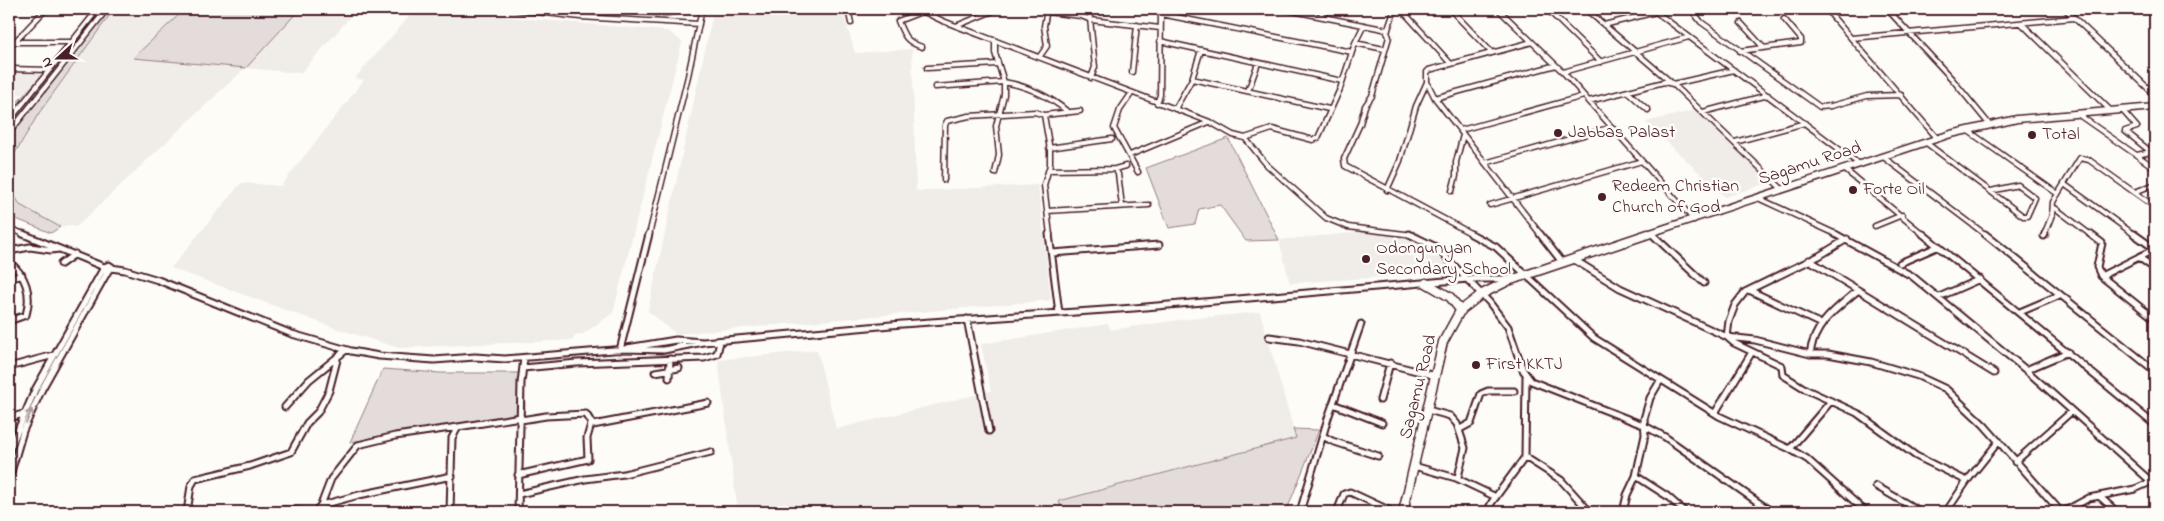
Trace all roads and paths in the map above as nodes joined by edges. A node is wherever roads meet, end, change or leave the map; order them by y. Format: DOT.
graph roads {
  1 [pos="46,9"];
  2 [pos="98,9"];
  3 [pos="106,9"];
  4 [pos="512,9"];
  5 [pos="702,9"];
  6 [pos="848,9"];
  7 [pos="918,9"];
  8 [pos="998,9"];
  9 [pos="1090,9"];
  10 [pos="1161,9"];
  11 [pos="1283,9"];
  12 [pos="1323,9"];
  13 [pos="1450,9"];
  14 [pos="1498,9"];
  15 [pos="1547,9"];
  16 [pos="1588,9"];
  17 [pos="1652,9"];
  18 [pos="1691,9"];
  19 [pos="1826,9"];
  20 [pos="1887,9"];
  21 [pos="2065,9"];
  22 [pos="1047,10"];
  23 [pos="1402,10"];
  24 [pos="1394,11"];
  25 [pos="924,12"];
  26 [pos="1656,12"];
  27 [pos="1161,14"];
  28 [pos="1321,16"];
  29 [pos="2074,18"];
  30 [pos="1784,19"];
  31 [pos="1091,20"];
  32 [pos="1741,23"];
  33 [pos="2021,23"];
  34 [pos="698,24"];
  35 [pos="851,24"];
  36 [pos="1137,25"];
  37 [pos="1364,25"];
  38 [pos="1604,25"];
  39 [pos="956,26"];
  40 [pos="1160,28"];
  41 [pos="1388,30"];
  42 [pos="78,34"];
  43 [pos="86,34"];
  44 [pos="1910,34"];
  45 [pos="1689,37"];
  46 [pos="1852,38"];
  47 [pos="995,40"];
  48 [pos="1160,41"];
  49 [pos="14,42"];
  50 [pos="70,42"];
  51 [pos="1532,42"];
  52 [pos="1355,43"];
  53 [pos="922,47"];
  54 [pos="1763,47"];
  55 [pos="9,48"];
  56 [pos="1384,49"];
  57 [pos="1201,50"];
  58 [pos="1740,51"];
  59 [pos="1352,52"];
  60 [pos="1635,52"];
  61 [pos="1492,53"];
  62 [pos="1040,56"];
  63 [pos="1601,62"];
  64 [pos="1258,63"];
  65 [pos="998,64"];
  66 [pos="1452,64"];
  67 [pos="1556,65"];
  68 [pos="927,68"];
  69 [pos="9,69"];
  70 [pos="50,70"];
  71 [pos="1734,70"];
  72 [pos="1132,72"];
  73 [pos="1563,72"];
  74 [pos="1091,78"];
  75 [pos="1192,79"];
  76 [pos="1342,81"];
  77 [pos="1004,82"];
  78 [pos="1427,82"];
  79 [pos="1673,84"];
  80 [pos="936,87"];
  81 [pos="1897,90"];
  82 [pos="1248,91"];
  83 [pos="1628,92"];
  84 [pos="1131,94"];
  85 [pos="1892,94"];
  86 [pos="1768,95"];
  87 [pos="1901,95"];
  88 [pos="2155,95"];
  89 [pos="1584,96"];
  90 [pos="1436,98"];
  91 [pos="1589,101"];
  92 [pos="1157,103"];
  93 [pos="2155,108"];
  94 [pos="1175,109"];
  95 [pos="1330,109"];
  96 [pos="1648,110"];
  97 [pos="2110,110"];
  98 [pos="2122,110"];
  99 [pos="1080,111"];
  100 [pos="1068,112"];
  101 [pos="1703,112"];
  102 [pos="2076,113"];
  103 [pos="1000,114"];
  104 [pos="1044,115"];
  105 [pos="9,121"];
  106 [pos="1210,122"];
  107 [pos="1805,123"];
  108 [pos="1989,124"];
  109 [pos="1612,127"];
  110 [pos="1460,130"];
  111 [pos="1966,130"];
  112 [pos="9,133"];
  113 [pos="1463,135"];
  114 [pos="1245,138"];
  115 [pos="1937,138"];
  116 [pos="1112,139"];
  117 [pos="1735,142"];
  118 [pos="1924,142"];
  119 [pos="1049,148"];
  120 [pos="2153,152"];
  121 [pos="1130,155"];
  122 [pos="1882,156"];
  123 [pos="2137,156"];
  124 [pos="1642,161"];
  125 [pos="1485,163"];
  126 [pos="1859,164"];
  127 [pos="1126,166"];
  128 [pos="2155,168"];
  129 [pos="1115,169"];
  130 [pos="1844,169"];
  131 [pos="1049,170"];
  132 [pos="1138,172"];
  133 [pos="995,173"];
  134 [pos="944,180"];
  135 [pos="2064,184"];
  136 [pos="2155,184"];
  137 [pos="1782,189"];
  138 [pos="1387,190"];
  139 [pos="1452,191"];
  140 [pos="1991,192"];
  141 [pos="2135,192"];
  142 [pos="2058,194"];
  143 [pos="1757,197"];
  144 [pos="1514,199"];
  145 [pos="1148,205"];
  146 [pos="1122,206"];
  147 [pos="1490,206"];
  148 [pos="2155,207"];
  149 [pos="2055,208"];
  150 [pos="1047,211"];
  151 [pos="1902,215"];
  152 [pos="1694,220"];
  153 [pos="1875,226"];
  154 [pos="9,228"];
  155 [pos="1651,233"];
  156 [pos="2044,236"];
  157 [pos="1846,240"];
  158 [pos="1159,245"];
  159 [pos="1939,246"];
  160 [pos="61,249"];
  161 [pos="2155,249"];
  162 [pos="9,251"];
  163 [pos="1052,253"];
  164 [pos="75,254"];
  165 [pos="2140,258"];
  166 [pos="1572,259"];
  167 [pos="1809,260"];
  168 [pos="9,262"];
  169 [pos="1562,262"];
  170 [pos="1900,263"];
  171 [pos="61,264"];
  172 [pos="106,269"];
  173 [pos="2155,269"];
  174 [pos="22,275"];
  175 [pos="1526,275"];
  176 [pos="2101,276"];
  177 [pos="9,279"];
  178 [pos="1468,279"];
  179 [pos="1515,279"];
  180 [pos="1980,279"];
  181 [pos="1426,283"];
  182 [pos="1704,283"];
  183 [pos="1749,290"];
  184 [pos="1857,291"];
  185 [pos="2060,295"];
  186 [pos="1482,296"];
  187 [pos="1939,297"];
  188 [pos="1460,310"];
  189 [pos="2020,312"];
  190 [pos="1059,313"];
  191 [pos="967,319"];
  192 [pos="2155,319"];
  193 [pos="9,321"];
  194 [pos="1362,324"];
  195 [pos="1821,324"];
  196 [pos="1269,337"];
  197 [pos="1727,337"];
  198 [pos="720,342"];
  199 [pos="622,349"];
  200 [pos="346,350"];
  201 [pos="1752,352"];
  202 [pos="2068,352"];
  203 [pos="1350,354"];
  204 [pos="1810,354"];
  205 [pos="54,355"];
  206 [pos="524,358"];
  207 [pos="670,359"];
  208 [pos="337,360"];
  209 [pos="1390,363"];
  210 [pos="9,367"];
  211 [pos="523,368"];
  212 [pos="679,368"];
  213 [pos="670,370"];
  214 [pos="2026,370"];
  215 [pos="2155,371"];
  216 [pos="655,372"];
  217 [pos="1994,373"];
  218 [pos="1436,376"];
  219 [pos="1526,376"];
  220 [pos="669,378"];
  221 [pos="1660,381"];
  222 [pos="1514,391"];
  223 [pos="1380,400"];
  224 [pos="1831,401"];
  225 [pos="708,403"];
  226 [pos="1333,404"];
  227 [pos="285,407"];
  228 [pos="1428,410"];
  229 [pos="2071,412"];
  230 [pos="1715,413"];
  231 [pos="23,414"];
  232 [pos="9,418"];
  233 [pos="521,419"];
  234 [pos="1382,423"];
  235 [pos="591,424"];
  236 [pos="1643,425"];
  237 [pos="2155,425"];
  238 [pos="458,427"];
  239 [pos="1460,429"];
  240 [pos="989,431"];
  241 [pos="1323,436"];
  242 [pos="1999,441"];
  243 [pos="1790,449"];
  244 [pos="9,451"];
  245 [pos="711,452"];
  246 [pos="1378,456"];
  247 [pos="1525,457"];
  248 [pos="2015,462"];
  249 [pos="1414,466"];
  250 [pos="518,475"];
  251 [pos="452,476"];
  252 [pos="1636,476"];
  253 [pos="1458,477"];
  254 [pos="9,479"];
  255 [pos="1967,482"];
  256 [pos="2154,482"];
  257 [pos="1876,486"];
  258 [pos="519,494"];
  259 [pos="2099,496"];
  260 [pos="1496,497"];
  261 [pos="321,505"];
  262 [pos="186,512"];
  263 [pos="270,512"];
  264 [pos="314,512"];
  265 [pos="450,512"];
  266 [pos="518,512"];
  267 [pos="1300,512"];
  268 [pos="1337,512"];
  269 [pos="1393,512"];
  270 [pos="1403,512"];
  271 [pos="1487,512"];
  272 [pos="1590,512"];
  273 [pos="1623,512"];
  274 [pos="1685,512"];
  275 [pos="1772,512"];
  276 [pos="1866,512"];
  277 [pos="1921,512"];
  278 [pos="1946,512"];
  279 [pos="2062,512"];
  280 [pos="2116,512"];
  1 -- 49 [label="street"];
  2 -- 42 [label="street"];
  3 -- 43 [label="street"];
  4 -- 34 [label="street"];
  5 -- 34 [label="street"];
  6 -- 35 [label="street"];
  7 -- 25 [label="street"];
  8 -- 39 [label="street"];
  9 -- 31 [label="street"];
  10 -- 27 [label="street"];
  11 -- 28 [label="street"];
  12 -- 28 [label="street"];
  13 -- 61 [label="street"];
  14 -- 51 [label="street"];
  15 -- 63 [label="street"];
  16 -- 38 [label="street"];
  17 -- 26 [label="street"];
  18 -- 58 [label="street"];
  19 -- 46 [label="street"];
  20 -- 44 [label="street"];
  21 -- 29 [label="street"];
  22 -- 31 [label="street"];
  22 -- 62 [label="street"];
  23 -- 24 [label="street"];
  23 -- 66 [label="street"];
  24 -- 41 [label="street"];
  25 -- 39 [label="street"];
  25 -- 53 [label="street"];
  26 -- 38 [label="street"];
  26 -- 45 [label="street"];
  27 -- 40 [label="street"];
  27 -- 59 [label="street"];
  28 -- 37 [label="street"];
  29 -- 33 [label="street"];
  29 -- 88 [label="street"];
  30 -- 54 [label="street"];
  31 -- 36 [label="street"];
  31 -- 74 [label="street"];
  32 -- 54 [label="street"];
  33 -- 44 [label="street"];
  33 -- 97 [label="street"];
  34 -- 199 [label="street"];
  36 -- 40 [label="street"];
  36 -- 72 [label="street"];
  37 -- 41 [label="street"];
  37 -- 52 [label="street"];
  38 -- 60 [label="street"];
  39 -- 47 [label="street"];
  40 -- 48 [label="street"];
  41 -- 56 [label="street"];
  42 -- 43 [label="street"];
  42 -- 50 [label="street"];
  43 -- 112 [label="street"];
  44 -- 46 [label="street"];
  44 -- 108 [label="street"];
  45 -- 60 [label="street"];
  45 -- 71 [label="street"];
  46 -- 81 [label="street"];
  47 -- 62 [label="street"];
  47 -- 65 [label="street"];
  48 -- 57 [label="street"];
  48 -- 92 [label="street"];
  49 -- 50 [label="street"];
  49 -- 55 [label="street"];
  50 -- 70 [label="street"];
  51 -- 61 [label="street"];
  51 -- 67 [label="street"];
  52 -- 56 [label="street"];
  52 -- 59 [label="street"];
  54 -- 58 [label="street"];
  56 -- 138 [label="street"];
  57 -- 64 [label="street"];
  57 -- 75 [label="street"];
  58 -- 85 [label="street"];
  59 -- 76 [label="street"];
  60 -- 63 [label="street"];
  60 -- 79 [label="street"];
  61 -- 66 [label="street"];
  62 -- 74 [label="street"];
  63 -- 73 [label="street"];
  64 -- 76 [label="street"];
  64 -- 82 [label="street"];
  65 -- 68 [label="street"];
  65 -- 77 [label="street"];
  66 -- 78 [label="street"];
  67 -- 73 [label="street"];
  67 -- 90 [label="street"];
  69 -- 70 [label="street"];
  70 -- 105 [label="street"];
  71 -- 79 [label="street"];
  71 -- 86 [label="street"];
  73 -- 89 [label="street"];
  74 -- 84 [label="street"];
  75 -- 82 [label="street"];
  75 -- 94 [label="street"];
  76 -- 95 [label="street"];
  77 -- 80 [label="street"];
  77 -- 100 [label="street"];
  77 -- 103 [label="street"];
  78 -- 90 [label="street"];
  78 -- 138 [label="street"];
  79 -- 83 [label="street"];
  79 -- 101 [label="street"];
  81 -- 85 [label="street"];
  81 -- 87 [label="street"];
  82 -- 95 [label="street"];
  83 -- 91 [label="street"];
  83 -- 96 [label="street"];
  84 -- 92 [label="street"];
  84 -- 121 [label="street"];
  85 -- 87 [label="street"];
  86 -- 101 [label="street"];
  86 -- 107 [label="street"];
  87 -- 115 [label="street"];
  89 -- 91 [label="street"];
  89 -- 110 [label="street"];
  90 -- 110 [label="street"];
  91 -- 109 [label="street"];
  92 -- 94 [label="street"];
  93 -- 98 [label="highway, Sagamu Road"];
  94 -- 106 [label="street"];
  95 -- 114 [label="street"];
  97 -- 98 [label="highway, Sagamu Road"];
  97 -- 102 [label="highway, Sagamu Road"];
  98 -- 120 [label="street"];
  99 -- 100 [label="street"];
  100 -- 104 [label="street"];
  101 -- 117 [label="street"];
  102 -- 108 [label="highway, Sagamu Road"];
  102 -- 123 [label="street"];
  103 -- 104 [label="street"];
  103 -- 133 [label="street"];
  103 -- 134 [label="street"];
  104 -- 119 [label="street"];
  106 -- 114 [label="street"];
  106 -- 121 [label="street"];
  107 -- 117 [label="street"];
  107 -- 126 [label="street"];
  108 -- 111 [label="highway, Sagamu Road"];
  109 -- 124 [label="street"];
  109 -- 125 [label="street"];
  110 -- 113 [label="street"];
  111 -- 115 [label="highway, Sagamu Road"];
  111 -- 142 [label="street"];
  113 -- 125 [label="street"];
  113 -- 139 [label="street"];
  114 -- 178 [label="street"];
  115 -- 118 [label="highway, Sagamu Road"];
  116 -- 119 [label="street"];
  117 -- 137 [label="street"];
  118 -- 122 [label="highway, Sagamu Road"];
  118 -- 140 [label="street"];
  119 -- 131 [label="street"];
  120 -- 123 [label="street"];
  121 -- 132 [label="street"];
  122 -- 126 [label="highway, Sagamu Road"];
  122 -- 185 [label="street"];
  123 -- 128 [label="street"];
  124 -- 144 [label="street"];
  124 -- 152 [label="street"];
  125 -- 144 [label="street"];
  126 -- 130 [label="highway, Sagamu Road"];
  127 -- 129 [label="street"];
  129 -- 131 [label="street"];
  129 -- 146 [label="street"];
  130 -- 137 [label="highway, Sagamu Road"];
  130 -- 151 [label="street"];
  131 -- 150 [label="street"];
  135 -- 141 [label="street"];
  135 -- 142 [label="street"];
  135 -- 161 [label="street"];
  136 -- 141 [label="street"];
  137 -- 143 [label="highway, Sagamu Road"];
  138 -- 175 [label="street"];
  140 -- 140 [label="street"];
  141 -- 148 [label="street"];
  142 -- 149 [label="street"];
  143 -- 152 [label="highway, Sagamu Road"];
  143 -- 157 [label="street"];
  144 -- 147 [label="street"];
  144 -- 169 [label="street"];
  145 -- 146 [label="street"];
  146 -- 150 [label="street"];
  149 -- 156 [label="street"];
  149 -- 176 [label="street"];
  150 -- 163 [label="street"];
  151 -- 153 [label="street"];
  151 -- 159 [label="street"];
  152 -- 155 [label="highway, Sagamu Road"];
  154 -- 160 [label="street"];
  155 -- 166 [label="highway, Sagamu Road"];
  155 -- 182 [label="street"];
  157 -- 167 [label="street"];
  157 -- 187 [label="street"];
  158 -- 163 [label="street"];
  159 -- 170 [label="street"];
  159 -- 180 [label="street"];
  160 -- 162 [label="street"];
  160 -- 164 [label="street"];
  161 -- 165 [label="street"];
  163 -- 190 [label="street"];
  164 -- 171 [label="street"];
  164 -- 172 [label="street"];
  165 -- 173 [label="street"];
  165 -- 176 [label="street"];
  166 -- 169 [label="highway, Sagamu Road"];
  166 -- 197 [label="street"];
  167 -- 183 [label="street"];
  167 -- 184 [label="street"];
  168 -- 174 [label="street"];
  169 -- 175 [label="highway, Sagamu Road"];
  172 -- 200 [label="street"];
  172 -- 205 [label="street"];
  254 -- 172 [label="street, one-way"];
  174 -- 177 [label="street"];
  174 -- 193 [label="street"];
  175 -- 179 [label="highway, Sagamu Road"];
  175 -- 221 [label="street"];
  176 -- 192 [label="street"];
  178 -- 179 [label="street"];
  178 -- 181 [label="street"];
  178 -- 186 [label="street"];
  179 -- 186 [label="highway, Sagamu Road"];
  180 -- 187 [label="street"];
  180 -- 189 [label="street"];
  181 -- 188 [label="highway"];
  181 -- 190 [label="street"];
  183 -- 195 [label="street"];
  183 -- 197 [label="street"];
  184 -- 195 [label="street"];
  184 -- 217 [label="street"];
  185 -- 189 [label="street"];
  185 -- 215 [label="street"];
  186 -- 188 [label="highway, Sagamu Road"];
  186 -- 219 [label="street"];
  187 -- 214 [label="street"];
  188 -- 218 [label="highway, Sagamu Road"];
  189 -- 202 [label="street"];
  190 -- 191 [label="street"];
  191 -- 198 [label="street"];
  191 -- 240 [label="street"];
  194 -- 203 [label="street"];
  195 -- 204 [label="street"];
  196 -- 203 [label="street"];
  197 -- 201 [label="street"];
  197 -- 204 [label="street"];
  198 -- 199 [label="street"];
  198 -- 207 [label="street"];
  199 -- 206 [label="street"];
  200 -- 206 [label="street"];
  200 -- 208 [label="street"];
  201 -- 224 [label="street"];
  201 -- 230 [label="street"];
  202 -- 214 [label="street"];
  202 -- 237 [label="street"];
  203 -- 209 [label="street"];
  203 -- 226 [label="street"];
  204 -- 242 [label="street"];
  205 -- 210 [label="street"];
  205 -- 231 [label="street"];
  206 -- 211 [label="street"];
  207 -- 211 [label="street"];
  207 -- 213 [label="street"];
  208 -- 227 [label="street"];
  208 -- 262 [label="street"];
  209 -- 218 [label="street"];
  209 -- 223 [label="street"];
  211 -- 233 [label="street"];
  212 -- 213 [label="street"];
  213 -- 216 [label="street"];
  213 -- 220 [label="street"];
  214 -- 229 [label="street"];
  218 -- 228 [label="highway, Sagamu Road"];
  219 -- 236 [label="street"];
  219 -- 247 [label="street"];
  221 -- 230 [label="street"];
  221 -- 236 [label="street"];
  222 -- 239 [label="street"];
  224 -- 243 [label="street"];
  224 -- 255 [label="street"];
  225 -- 235 [label="street"];
  226 -- 234 [label="street"];
  226 -- 241 [label="street"];
  228 -- 239 [label="street"];
  228 -- 249 [label="highway, Sagamu Road"];
  229 -- 248 [label="street"];
  229 -- 256 [label="street"];
  230 -- 243 [label="street"];
  231 -- 232 [label="street"];
  231 -- 244 [label="street"];
  233 -- 235 [label="street"];
  233 -- 238 [label="street"];
  233 -- 250 [label="street"];
  235 -- 250 [label="street"];
  236 -- 252 [label="street"];
  236 -- 275 [label="street"];
  238 -- 251 [label="street"];
  238 -- 261 [label="street"];
  239 -- 253 [label="street"];
  241 -- 246 [label="street"];
  241 -- 267 [label="street"];
  242 -- 248 [label="street"];
  242 -- 255 [label="street"];
  243 -- 276 [label="street"];
  245 -- 258 [label="street"];
  247 -- 260 [label="street"];
  247 -- 272 [label="street"];
  248 -- 279 [label="street"];
  249 -- 253 [label="street"];
  249 -- 270 [label="highway, Sagamu Road"];
  250 -- 258 [label="street"];
  251 -- 261 [label="street"];
  251 -- 265 [label="street"];
  252 -- 273 [label="street"];
  252 -- 274 [label="street"];
  253 -- 260 [label="street"];
  255 -- 278 [label="street"];
  256 -- 259 [label="street"];
  257 -- 277 [label="street"];
  258 -- 266 [label="street"];
  259 -- 279 [label="street"];
  259 -- 280 [label="street"];
  260 -- 271 [label="street"];
  261 -- 264 [label="street"];
  263 -- 264 [label="street"];
  268 -- 269 [label="street"];
}
